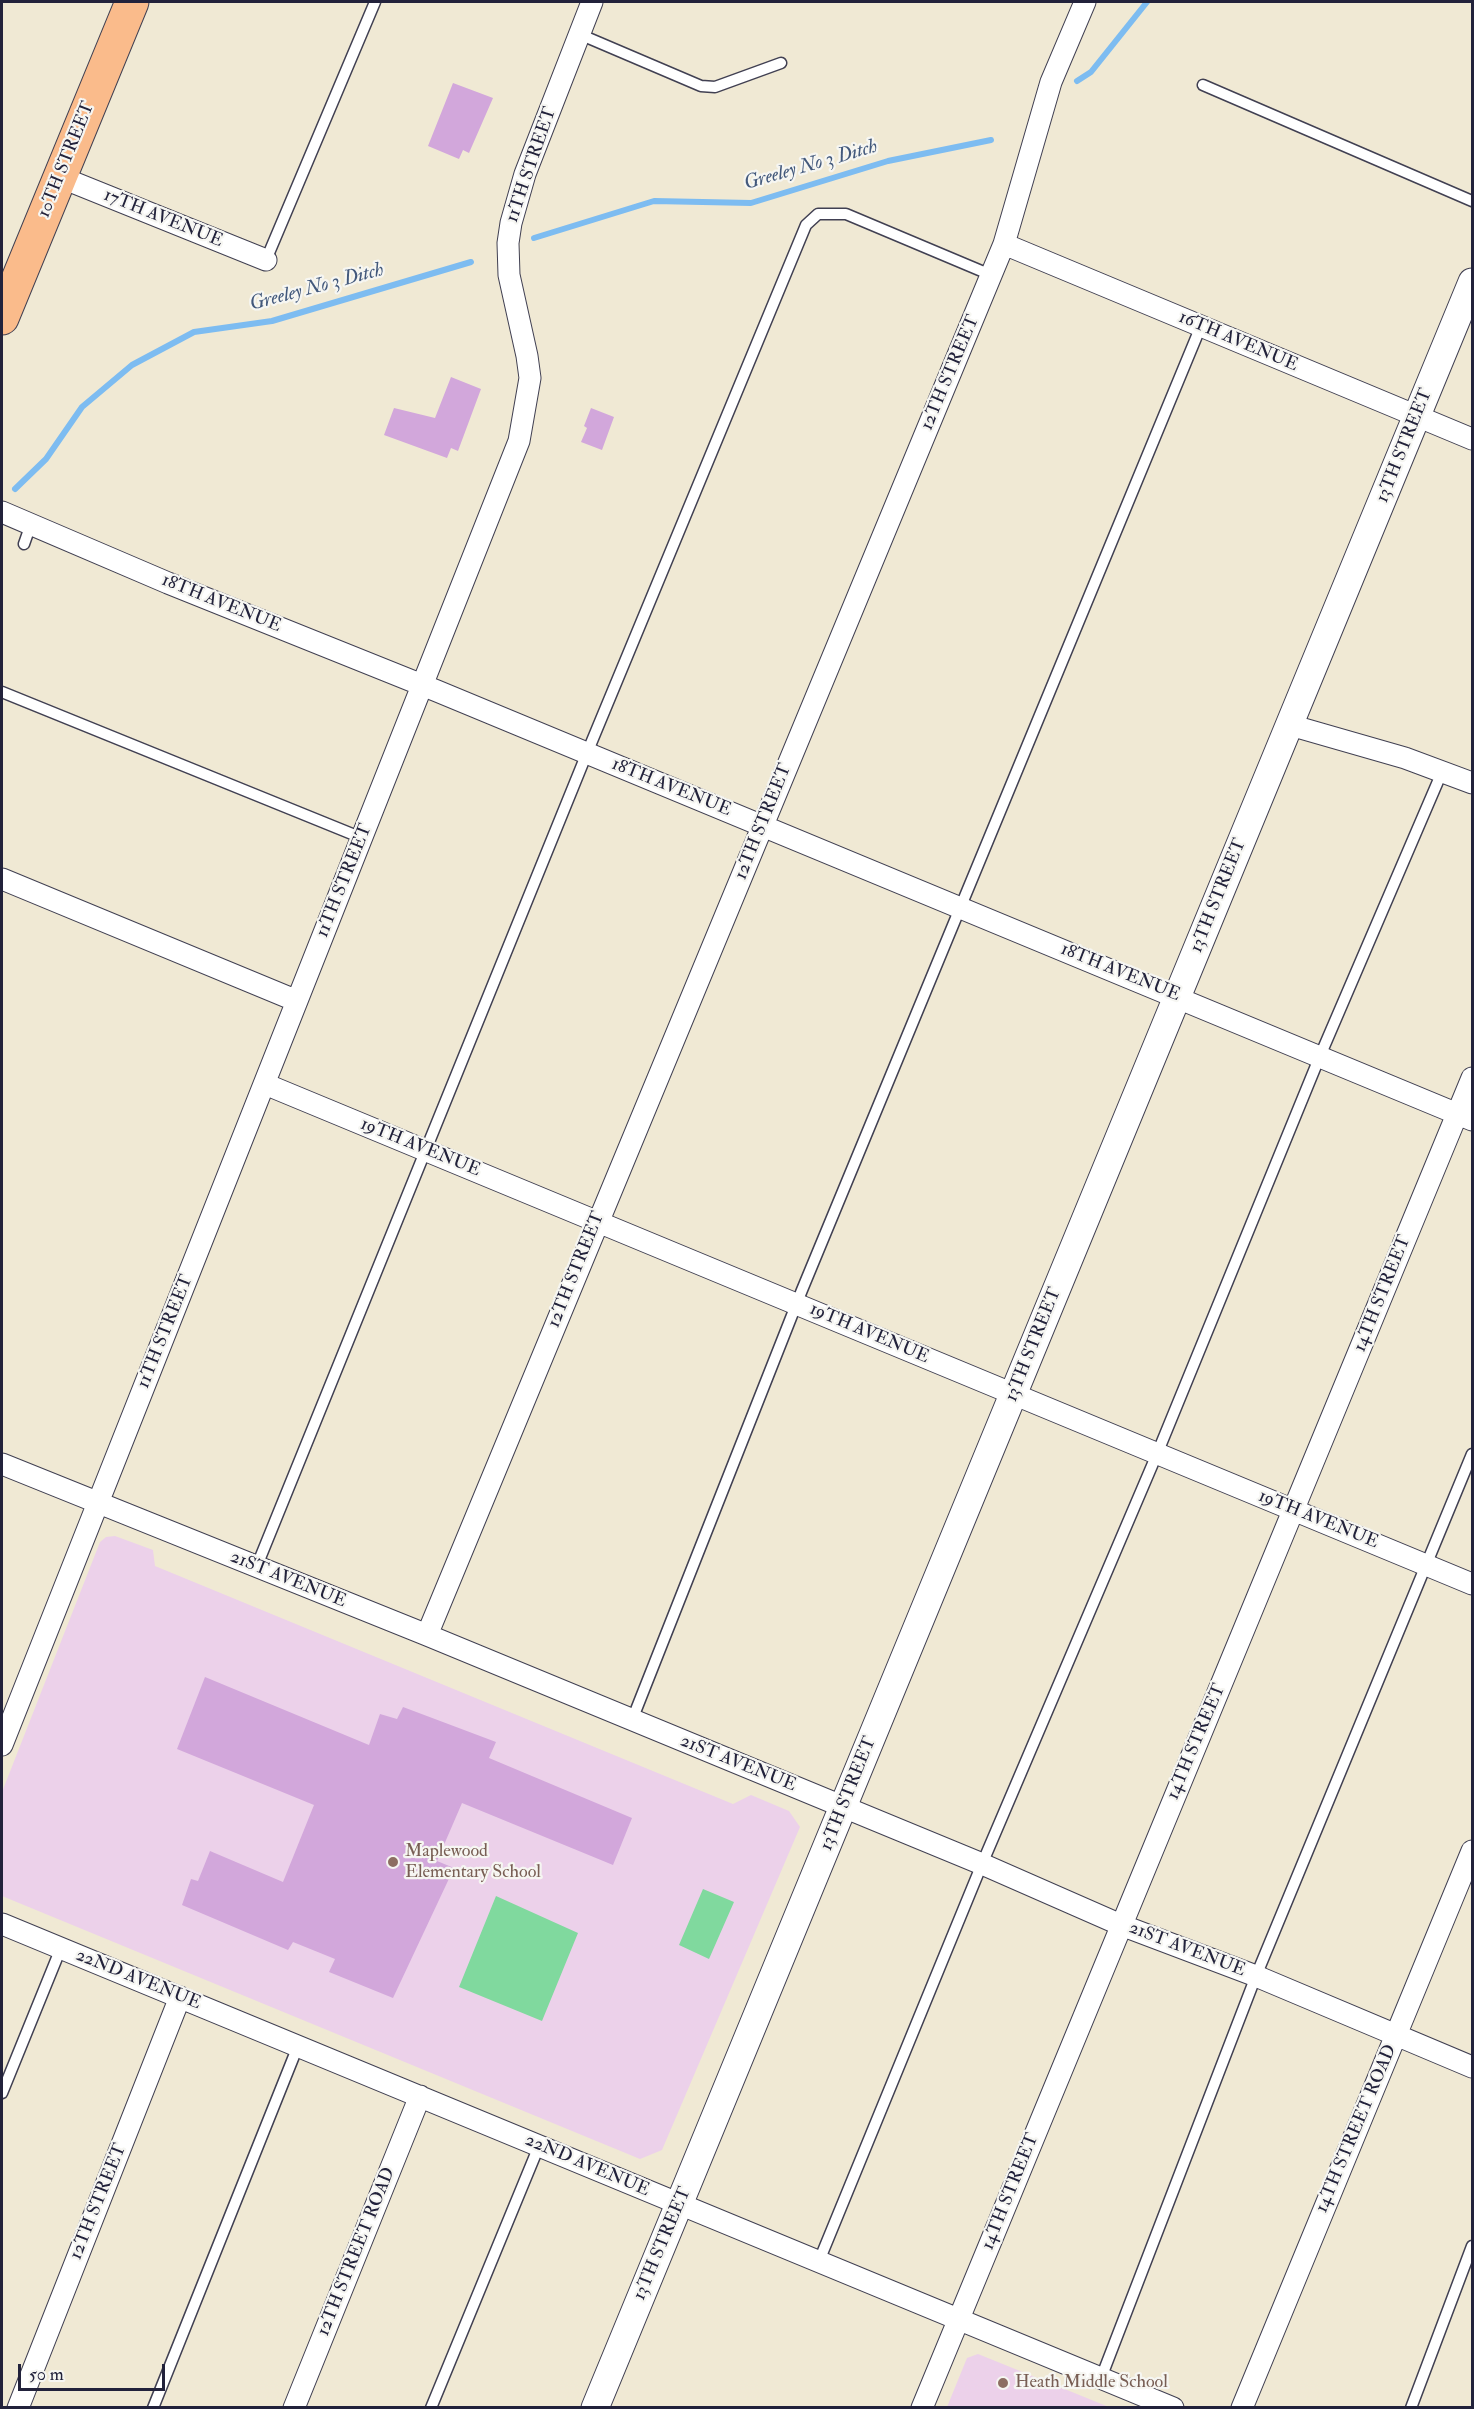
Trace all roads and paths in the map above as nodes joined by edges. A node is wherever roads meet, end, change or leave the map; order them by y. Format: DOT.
graph roads {
  1 [pos="132,2"];
  2 [pos="375,2"];
  3 [pos="592,2"];
  4 [pos="1085,2"];
  5 [pos="579,34"];
  6 [pos="781,63"];
  7 [pos="1203,86"];
  8 [pos="60,177"];
  9 [pos="1473,201"];
  10 [pos="1004,244"];
  11 [pos="266,260"];
  12 [pos="991,275"];
  13 [pos="1473,282"];
  14 [pos="2,318"];
  15 [pos="1201,326"];
  16 [pos="1417,416"];
  17 [pos="1473,439"];
  18 [pos="2,512"];
  19 [pos="424,686"];
  20 [pos="2,693"];
  21 [pos="1290,724"];
  22 [pos="587,753"];
  23 [pos="1442,772"];
  24 [pos="1473,783"];
  25 [pos="763,826"];
  26 [pos="362,838"];
  27 [pos="2,879"];
  28 [pos="960,907"];
  29 [pos="1177,997"];
  30 [pos="297,1001"];
  31 [pos="1320,1056"];
  32 [pos="1473,1078"];
  33 [pos="265,1084"];
  34 [pos="1465,1117"];
  35 [pos="425,1150"];
  36 [pos="597,1221"];
  37 [pos="796,1304"];
  38 [pos="1014,1394"];
  39 [pos="1157,1454"];
  40 [pos="1473,1454"];
  41 [pos="2,1464"];
  42 [pos="98,1503"];
  43 [pos="1294,1510"];
  44 [pos="1428,1565"];
  45 [pos="256,1568"];
  46 [pos="1473,1584"];
  47 [pos="427,1635"];
  48 [pos="632,1720"];
  49 [pos="2,1745"];
  50 [pos="843,1808"];
  51 [pos="1473,1851"];
  52 [pos="982,1864"];
  53 [pos="2,1924"];
  54 [pos="1121,1925"];
  55 [pos="61,1948"];
  56 [pos="1256,1977"];
  57 [pos="180,1997"];
  58 [pos="1396,2036"];
  59 [pos="298,2046"];
  60 [pos="1473,2067"];
  61 [pos="2,2093"];
  62 [pos="420,2096"];
  63 [pos="539,2146"];
  64 [pos="680,2205"];
  65 [pos="1473,2246"];
  66 [pos="819,2261"];
  67 [pos="959,2319"];
  68 [pos="1101,2378"];
  69 [pos="18,2408"];
  70 [pos="153,2408"];
  71 [pos="294,2408"];
  72 [pos="431,2408"];
  73 [pos="595,2408"];
  74 [pos="922,2408"];
  75 [pos="1173,2408"];
  76 [pos="1242,2408"];
  77 [pos="1411,2408"];
  1 -- 8 [label="main road, 10TH STREET"];
  2 -- 11 [label="lane"];
  3 -- 5 [label="street, 11TH STREET"];
  4 -- 10 [label="street, 12TH STREET"];
  5 -- 6 [label="lane"];
  5 -- 19 [label="street, 11TH STREET"];
  7 -- 9 [label="lane"];
  8 -- 11 [label="street, 17TH AVENUE"];
  8 -- 14 [label="main road, 10TH STREET"];
  10 -- 12 [label="street, 12TH STREET"];
  10 -- 15 [label="street, 16TH AVENUE"];
  12 -- 22 [label="lane"];
  12 -- 25 [label="street, 12TH STREET"];
  13 -- 16 [label="street, 13TH STREET"];
  15 -- 16 [label="street, 16TH AVENUE"];
  15 -- 28 [label="lane"];
  16 -- 17 [label="street, 16TH AVENUE"];
  16 -- 21 [label="street, 13TH STREET"];
  18 -- 19 [label="street, 18TH AVENUE"];
  19 -- 22 [label="street, 18TH AVENUE"];
  19 -- 26 [label="street, 11TH STREET"];
  20 -- 26 [label="lane"];
  21 -- 23 [label="street"];
  21 -- 29 [label="street, 13TH STREET"];
  22 -- 25 [label="street, 18TH AVENUE"];
  22 -- 35 [label="lane"];
  23 -- 24 [label="street"];
  23 -- 31 [label="lane"];
  25 -- 28 [label="street, 18TH AVENUE"];
  25 -- 36 [label="street, 12TH STREET"];
  26 -- 30 [label="street, 11TH STREET"];
  27 -- 30 [label="street"];
  28 -- 29 [label="street, 18TH AVENUE"];
  28 -- 37 [label="lane"];
  29 -- 31 [label="street, 18TH AVENUE"];
  29 -- 38 [label="street, 13TH STREET"];
  30 -- 33 [label="street, 11TH STREET"];
  31 -- 34 [label="street, 18TH AVENUE"];
  31 -- 39 [label="lane"];
  32 -- 34 [label="street, 14TH STREET"];
  33 -- 35 [label="street, 19TH AVENUE"];
  33 -- 42 [label="street, 11TH STREET"];
  34 -- 43 [label="street, 14TH STREET"];
  35 -- 36 [label="street, 19TH AVENUE"];
  35 -- 45 [label="lane"];
  36 -- 37 [label="street, 19TH AVENUE"];
  36 -- 47 [label="street, 12TH STREET"];
  37 -- 38 [label="street, 19TH AVENUE"];
  37 -- 48 [label="lane"];
  38 -- 39 [label="street, 19TH AVENUE"];
  38 -- 50 [label="street, 13TH STREET"];
  39 -- 43 [label="street, 19TH AVENUE"];
  39 -- 52 [label="lane"];
  40 -- 44 [label="lane"];
  41 -- 42 [label="street, 21ST AVENUE"];
  42 -- 45 [label="street, 21ST AVENUE"];
  42 -- 49 [label="street, 11TH STREET"];
  43 -- 44 [label="street, 19TH AVENUE"];
  43 -- 54 [label="street, 14TH STREET"];
  44 -- 46 [label="street, 19TH AVENUE"];
  44 -- 56 [label="lane"];
  45 -- 47 [label="street, 21ST AVENUE"];
  47 -- 48 [label="street, 21ST AVENUE"];
  48 -- 50 [label="street, 21ST AVENUE"];
  50 -- 52 [label="street, 21ST AVENUE"];
  50 -- 64 [label="street, 13TH STREET"];
  51 -- 58 [label="street, 14TH STREET ROAD"];
  52 -- 54 [label="street, 21ST AVENUE"];
  52 -- 66 [label="lane"];
  53 -- 55 [label="street, 22ND AVENUE"];
  54 -- 56 [label="street, 21ST AVENUE"];
  54 -- 67 [label="street, 14TH STREET"];
  55 -- 57 [label="street, 22ND AVENUE"];
  55 -- 61 [label="lane"];
  56 -- 58 [label="street, 21ST AVENUE"];
  56 -- 68 [label="lane"];
  57 -- 59 [label="street, 22ND AVENUE"];
  57 -- 69 [label="street, 12TH STREET"];
  58 -- 60 [label="street, 21ST AVENUE"];
  58 -- 76 [label="street, 14TH STREET ROAD"];
  59 -- 62 [label="street, 22ND AVENUE"];
  59 -- 70 [label="lane"];
  62 -- 63 [label="street, 22ND AVENUE"];
  62 -- 71 [label="street, 12TH STREET ROAD"];
  63 -- 64 [label="street, 22ND AVENUE"];
  63 -- 72 [label="lane"];
  64 -- 66 [label="street, 22ND AVENUE"];
  64 -- 73 [label="street, 13TH STREET"];
  65 -- 77 [label="lane"];
  66 -- 67 [label="street, 22ND AVENUE"];
  67 -- 68 [label="street, 22ND AVENUE"];
  67 -- 74 [label="street, 14TH STREET"];
  68 -- 75 [label="street, 22ND AVENUE"];
}
